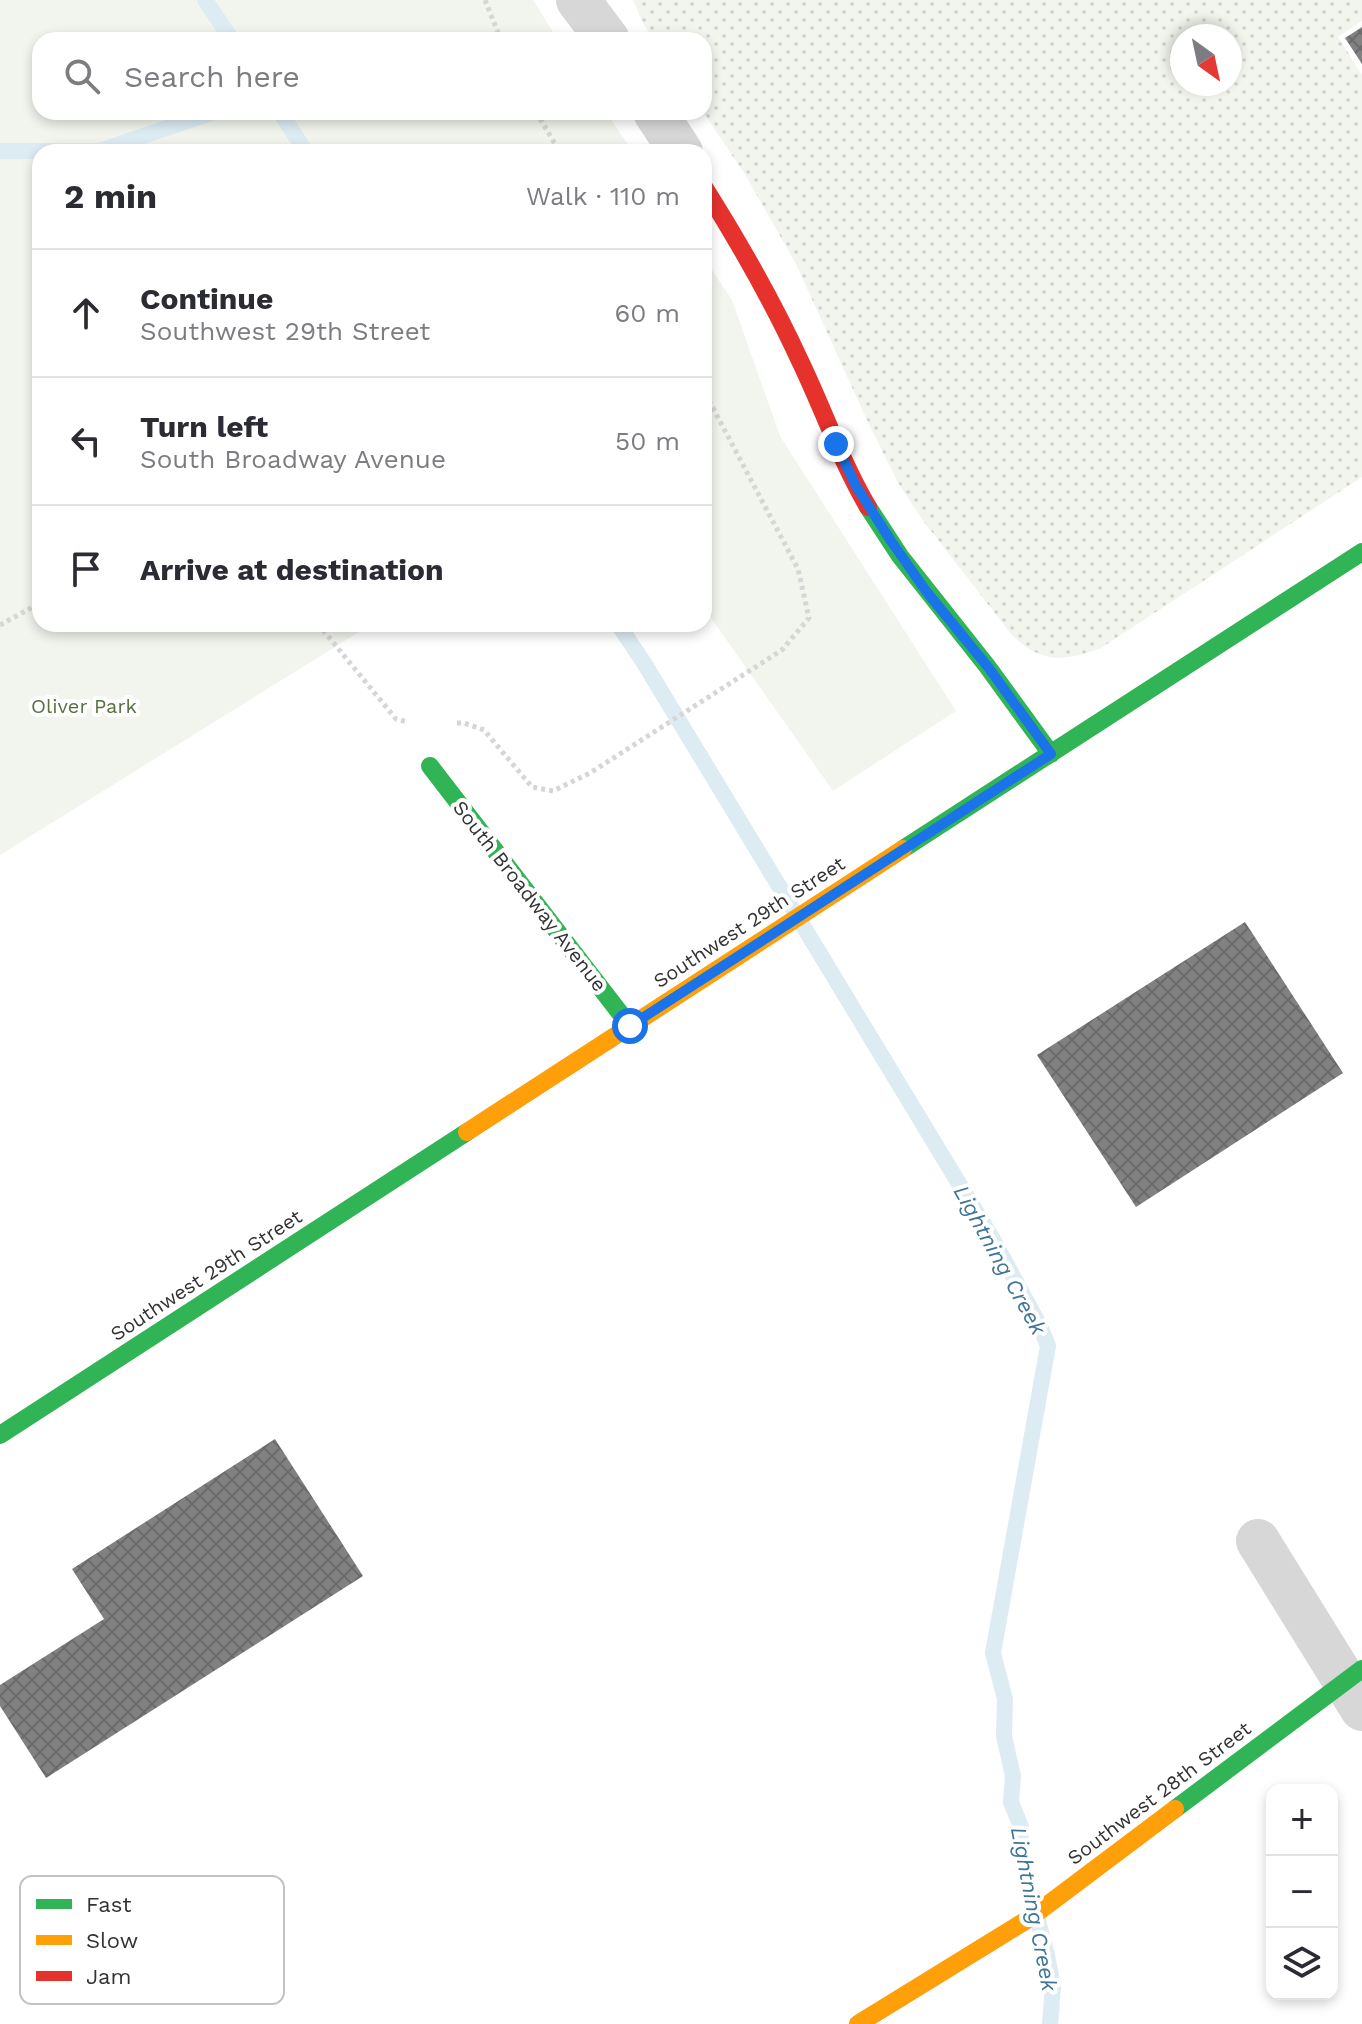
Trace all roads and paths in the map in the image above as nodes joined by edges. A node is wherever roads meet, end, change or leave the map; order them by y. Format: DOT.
graph roads {
  1 [pos="485,0"];
  2 [pos="578,0"];
  3 [pos="498,32"];
  4 [pos="602,32"];
  5 [pos="541,120"];
  6 [pos="660,120"];
  7 [pos="555,144"];
  8 [pos="676,144"];
  9 [pos="712,200"];
  10 [pos="712,406"];
  11 [pos="1362,552"];
  12 [pos="32,607"];
  13 [pos="0,625"];
  14 [pos="1051,754"];
  15 [pos="430,766"];
  16 [pos="590,773"];
  17 [pos="630,1026"];
  18 [pos="0,1435"];
  19 [pos="1258,1541"];
  20 [pos="1356,1686"];
  21 [pos="858,2024"];
  1 -- 3 [label="path"];
  2 -- 4 [label="street"];
  5 -- 7 [label="path"];
  6 -- 8 [label="street"];
  9 -- 14 [label="main road"];
  10 -- 16 [label="path"];
  11 -- 14 [label="main road, Southwest 29th Street"];
  12 -- 13 [label="path"];
  14 -- 17 [label="main road, Southwest 29th Street"];
  15 -- 17 [label="main road, South Broadway Avenue"];
  17 -- 18 [label="main road, Southwest 29th Street"];
  19 -- 20 [label="street"];
  20 -- 21 [label="main road, Southwest 28th Street"];
}
